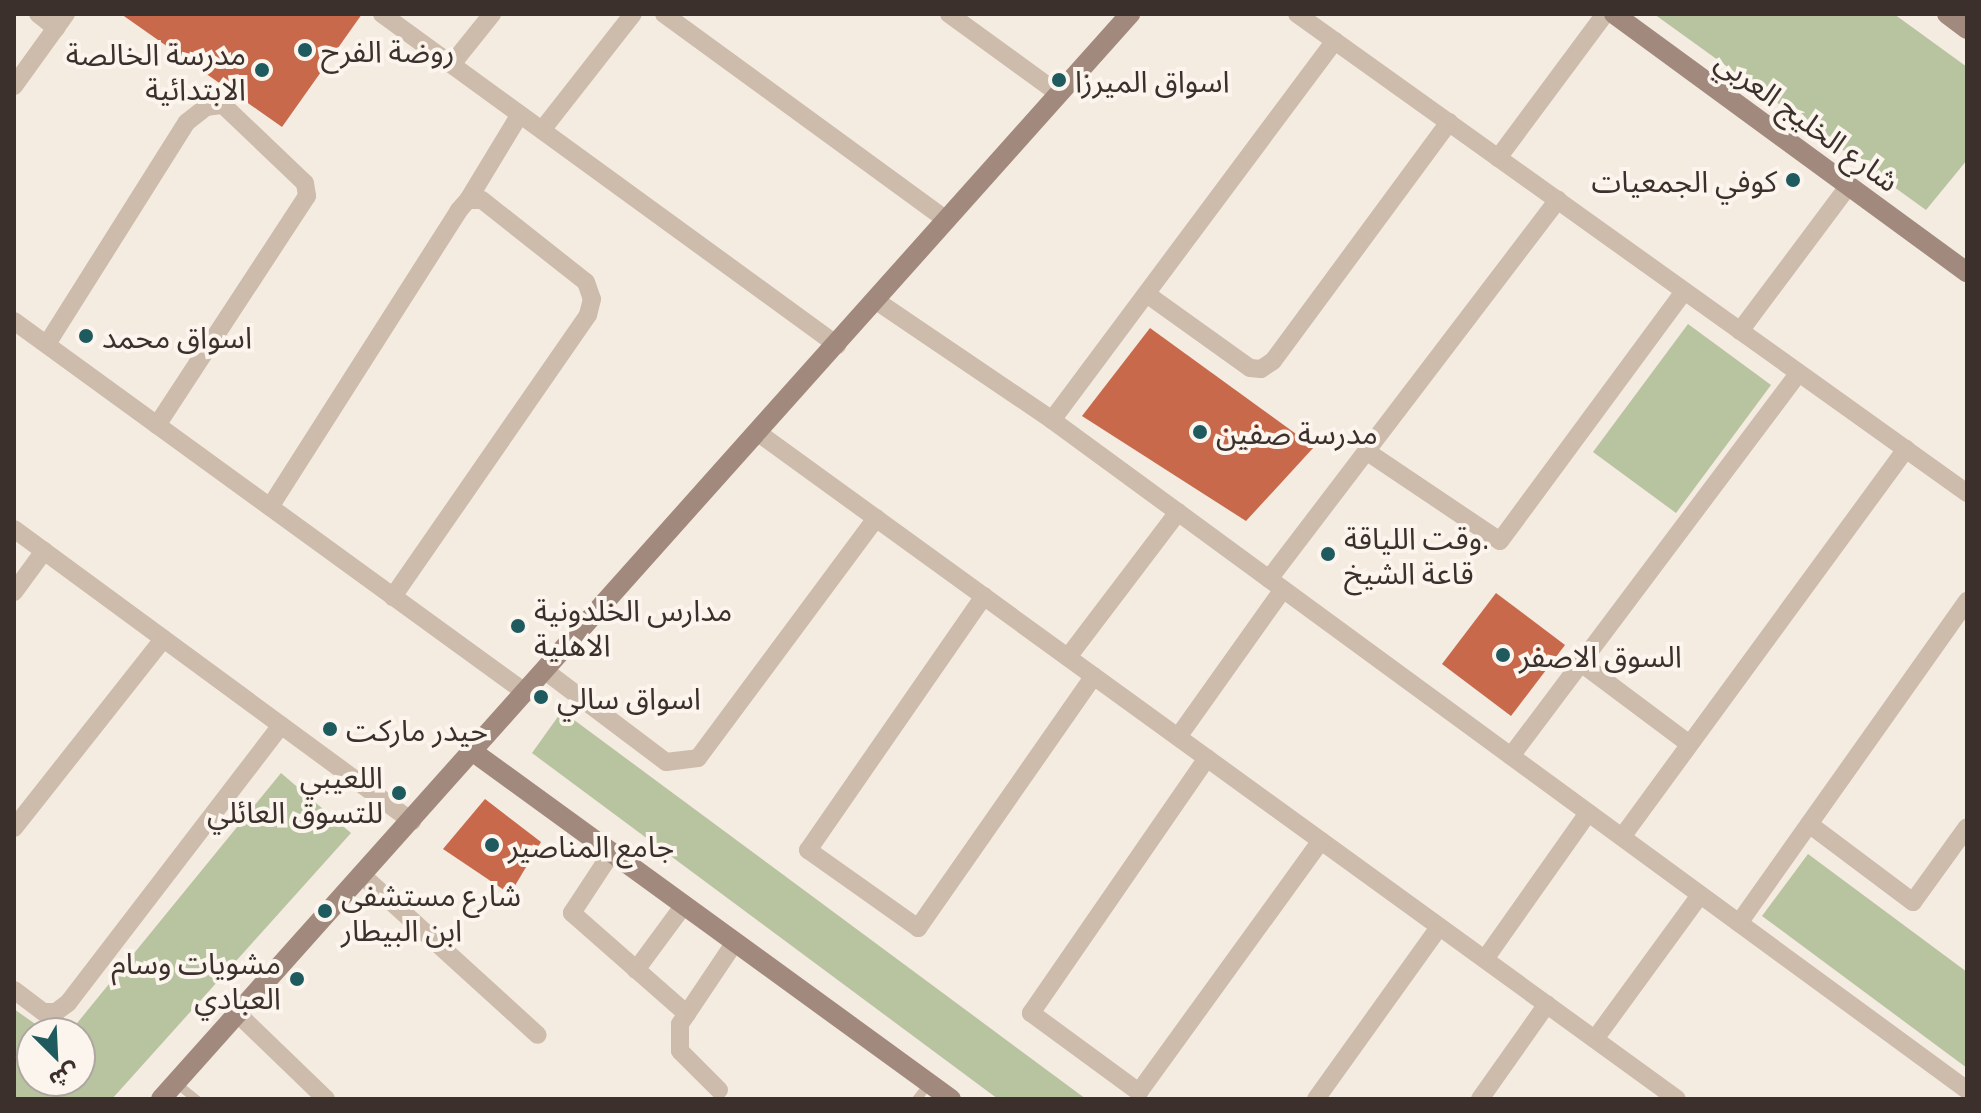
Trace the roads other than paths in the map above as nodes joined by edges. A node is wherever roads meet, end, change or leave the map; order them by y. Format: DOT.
graph roads {
  1 [pos="38,14"];
  2 [pos="382,14"];
  3 [pos="492,14"];
  4 [pos="633,14"];
  5 [pos="664,14"];
  6 [pos="949,14"];
  7 [pos="1130,14"];
  8 [pos="1297,14"];
  9 [pos="1605,14"];
  10 [pos="1614,14"];
  11 [pos="1947,14"];
  12 [pos="61,21"];
  13 [pos="1967,29"];
  14 [pos="1335,41"];
  15 [pos="452,64"];
  16 [pos="14,86"];
  17 [pos="1059,94"];
  18 [pos="520,114"];
  19 [pos="1449,122"];
  20 [pos="542,130"];
  21 [pos="1498,158"];
  22 [pos="1847,188"];
  23 [pos="468,200"];
  24 [pos="1558,200"];
  25 [pos="947,220"];
  26 [pos="1967,272"];
  27 [pos="1684,291"];
  28 [pos="1148,295"];
  29 [pos="875,300"];
  30 [pos="14,321"];
  31 [pos="1740,331"];
  32 [pos="47,344"];
  33 [pos="837,345"];
  34 [pos="1799,373"];
  35 [pos="1052,420"];
  36 [pos="157,425"];
  37 [pos="757,432"];
  38 [pos="1906,449"];
  39 [pos="1366,451"];
  40 [pos="1967,493"];
  41 [pos="270,507"];
  42 [pos="1178,512"];
  43 [pos="876,518"];
  44 [pos="14,529"];
  45 [pos="44,551"];
  46 [pos="1276,584"];
  47 [pos="14,592"];
  48 [pos="984,596"];
  49 [pos="393,597"];
  50 [pos="1967,601"];
  51 [pos="163,639"];
  52 [pos="1068,657"];
  53 [pos="1581,663"];
  54 [pos="544,670"];
  55 [pos="1094,676"];
  56 [pos="526,693"];
  57 [pos="281,725"];
  58 [pos="1178,737"];
  59 [pos="1688,743"];
  60 [pos="472,751"];
  61 [pos="1511,756"];
  62 [pos="1207,758"];
  63 [pos="1588,813"];
  64 [pos="412,821"];
  65 [pos="1809,824"];
  66 [pos="1967,827"];
  67 [pos="14,828"];
  68 [pos="1622,837"];
  69 [pos="1321,841"];
  70 [pos="612,852"];
  71 [pos="363,876"];
  72 [pos="1700,895"];
  73 [pos="684,905"];
  74 [pos="1739,923"];
  75 [pos="1439,927"];
  76 [pos="735,942"];
  77 [pos="1485,959"];
  78 [pos="636,970"];
  79 [pos="14,990"];
  80 [pos="1547,1004"];
  81 [pos="687,1014"];
  82 [pos="239,1015"];
  83 [pos="538,1035"];
  84 [pos="1595,1039"];
  85 [pos="176,1083"];
  86 [pos="719,1090"];
  87 [pos="1967,1090"];
  88 [pos="922,1091"];
  89 [pos="1657,1093"];
  90 [pos="161,1099"];
  91 [pos="196,1099"];
  92 [pos="326,1099"];
  93 [pos="951,1099"];
  94 [pos="1316,1099"];
  95 [pos="1480,1099"];
  96 [pos="1677,1099"];
  1 -- 12 [label="street"];
  2 -- 15 [label="street"];
  3 -- 15 [label="street"];
  4 -- 20 [label="street"];
  5 -- 25 [label="street"];
  6 -- 17 [label="street"];
  7 -- 17 [label="street"];
  8 -- 14 [label="street"];
  9 -- 21 [label="street"];
  10 -- 22 [label="street, شارع الخليج العربي"];
  11 -- 13 [label="street"];
  12 -- 16 [label="street"];
  14 -- 19 [label="street"];
  14 -- 28 [label="street"];
  15 -- 18 [label="street"];
  17 -- 25 [label="street"];
  18 -- 20 [label="street"];
  18 -- 23 [label="street"];
  19 -- 21 [label="street"];
  19 -- 28 [label="street"];
  20 -- 33 [label="street"];
  21 -- 24 [label="street"];
  22 -- 26 [label="street, شارع الخليج العربي"];
  22 -- 31 [label="street"];
  23 -- 41 [label="street"];
  23 -- 49 [label="street"];
  24 -- 27 [label="street"];
  24 -- 39 [label="street"];
  25 -- 29 [label="street"];
  27 -- 31 [label="street"];
  27 -- 39 [label="street"];
  28 -- 35 [label="street"];
  29 -- 33 [label="street"];
  29 -- 35 [label="street"];
  30 -- 32 [label="street"];
  31 -- 34 [label="street"];
  32 -- 36 [label="street"];
  32 -- 36 [label="street"];
  33 -- 37 [label="street"];
  34 -- 38 [label="street"];
  34 -- 53 [label="street"];
  35 -- 42 [label="street"];
  36 -- 41 [label="street"];
  37 -- 43 [label="street"];
  37 -- 54 [label="street"];
  38 -- 40 [label="street"];
  38 -- 59 [label="street"];
  39 -- 46 [label="street"];
  41 -- 49 [label="street"];
  42 -- 46 [label="street"];
  42 -- 52 [label="street"];
  43 -- 48 [label="street"];
  43 -- 54 [label="street"];
  44 -- 45 [label="street"];
  45 -- 47 [label="street"];
  45 -- 51 [label="street"];
  46 -- 58 [label="street"];
  46 -- 61 [label="street"];
  48 -- 52 [label="street"];
  48 -- 55 [label="street"];
  49 -- 56 [label="street"];
  50 -- 65 [label="street"];
  51 -- 57 [label="street"];
  51 -- 67 [label="street"];
  52 -- 55 [label="street"];
  53 -- 59 [label="street"];
  53 -- 61 [label="street"];
  54 -- 56 [label="street"];
  55 -- 58 [label="street"];
  56 -- 60 [label="street"];
  57 -- 64 [label="street"];
  57 -- 79 [label="street"];
  58 -- 62 [label="street"];
  59 -- 68 [label="street"];
  60 -- 64 [label="street"];
  60 -- 70 [label="street"];
  61 -- 63 [label="street"];
  62 -- 69 [label="street"];
  62 -- 69 [label="street"];
  63 -- 68 [label="street"];
  63 -- 77 [label="street"];
  64 -- 71 [label="street"];
  65 -- 66 [label="street"];
  65 -- 74 [label="street"];
  68 -- 72 [label="street"];
  69 -- 75 [label="street"];
  70 -- 73 [label="street"];
  70 -- 78 [label="street"];
  71 -- 82 [label="street"];
  71 -- 83 [label="street"];
  72 -- 74 [label="street"];
  72 -- 84 [label="street"];
  73 -- 76 [label="street"];
  73 -- 78 [label="street"];
  74 -- 87 [label="street"];
  75 -- 77 [label="street"];
  75 -- 94 [label="street"];
  76 -- 81 [label="street"];
  76 -- 88 [label="street"];
  77 -- 80 [label="street"];
  78 -- 81 [label="street"];
  80 -- 84 [label="street"];
  80 -- 95 [label="street"];
  81 -- 86 [label="street"];
  82 -- 85 [label="street"];
  82 -- 92 [label="street"];
  84 -- 89 [label="street"];
  85 -- 90 [label="street"];
  85 -- 91 [label="lane"];
  88 -- 93 [label="street"];
  89 -- 96 [label="street"];
}
